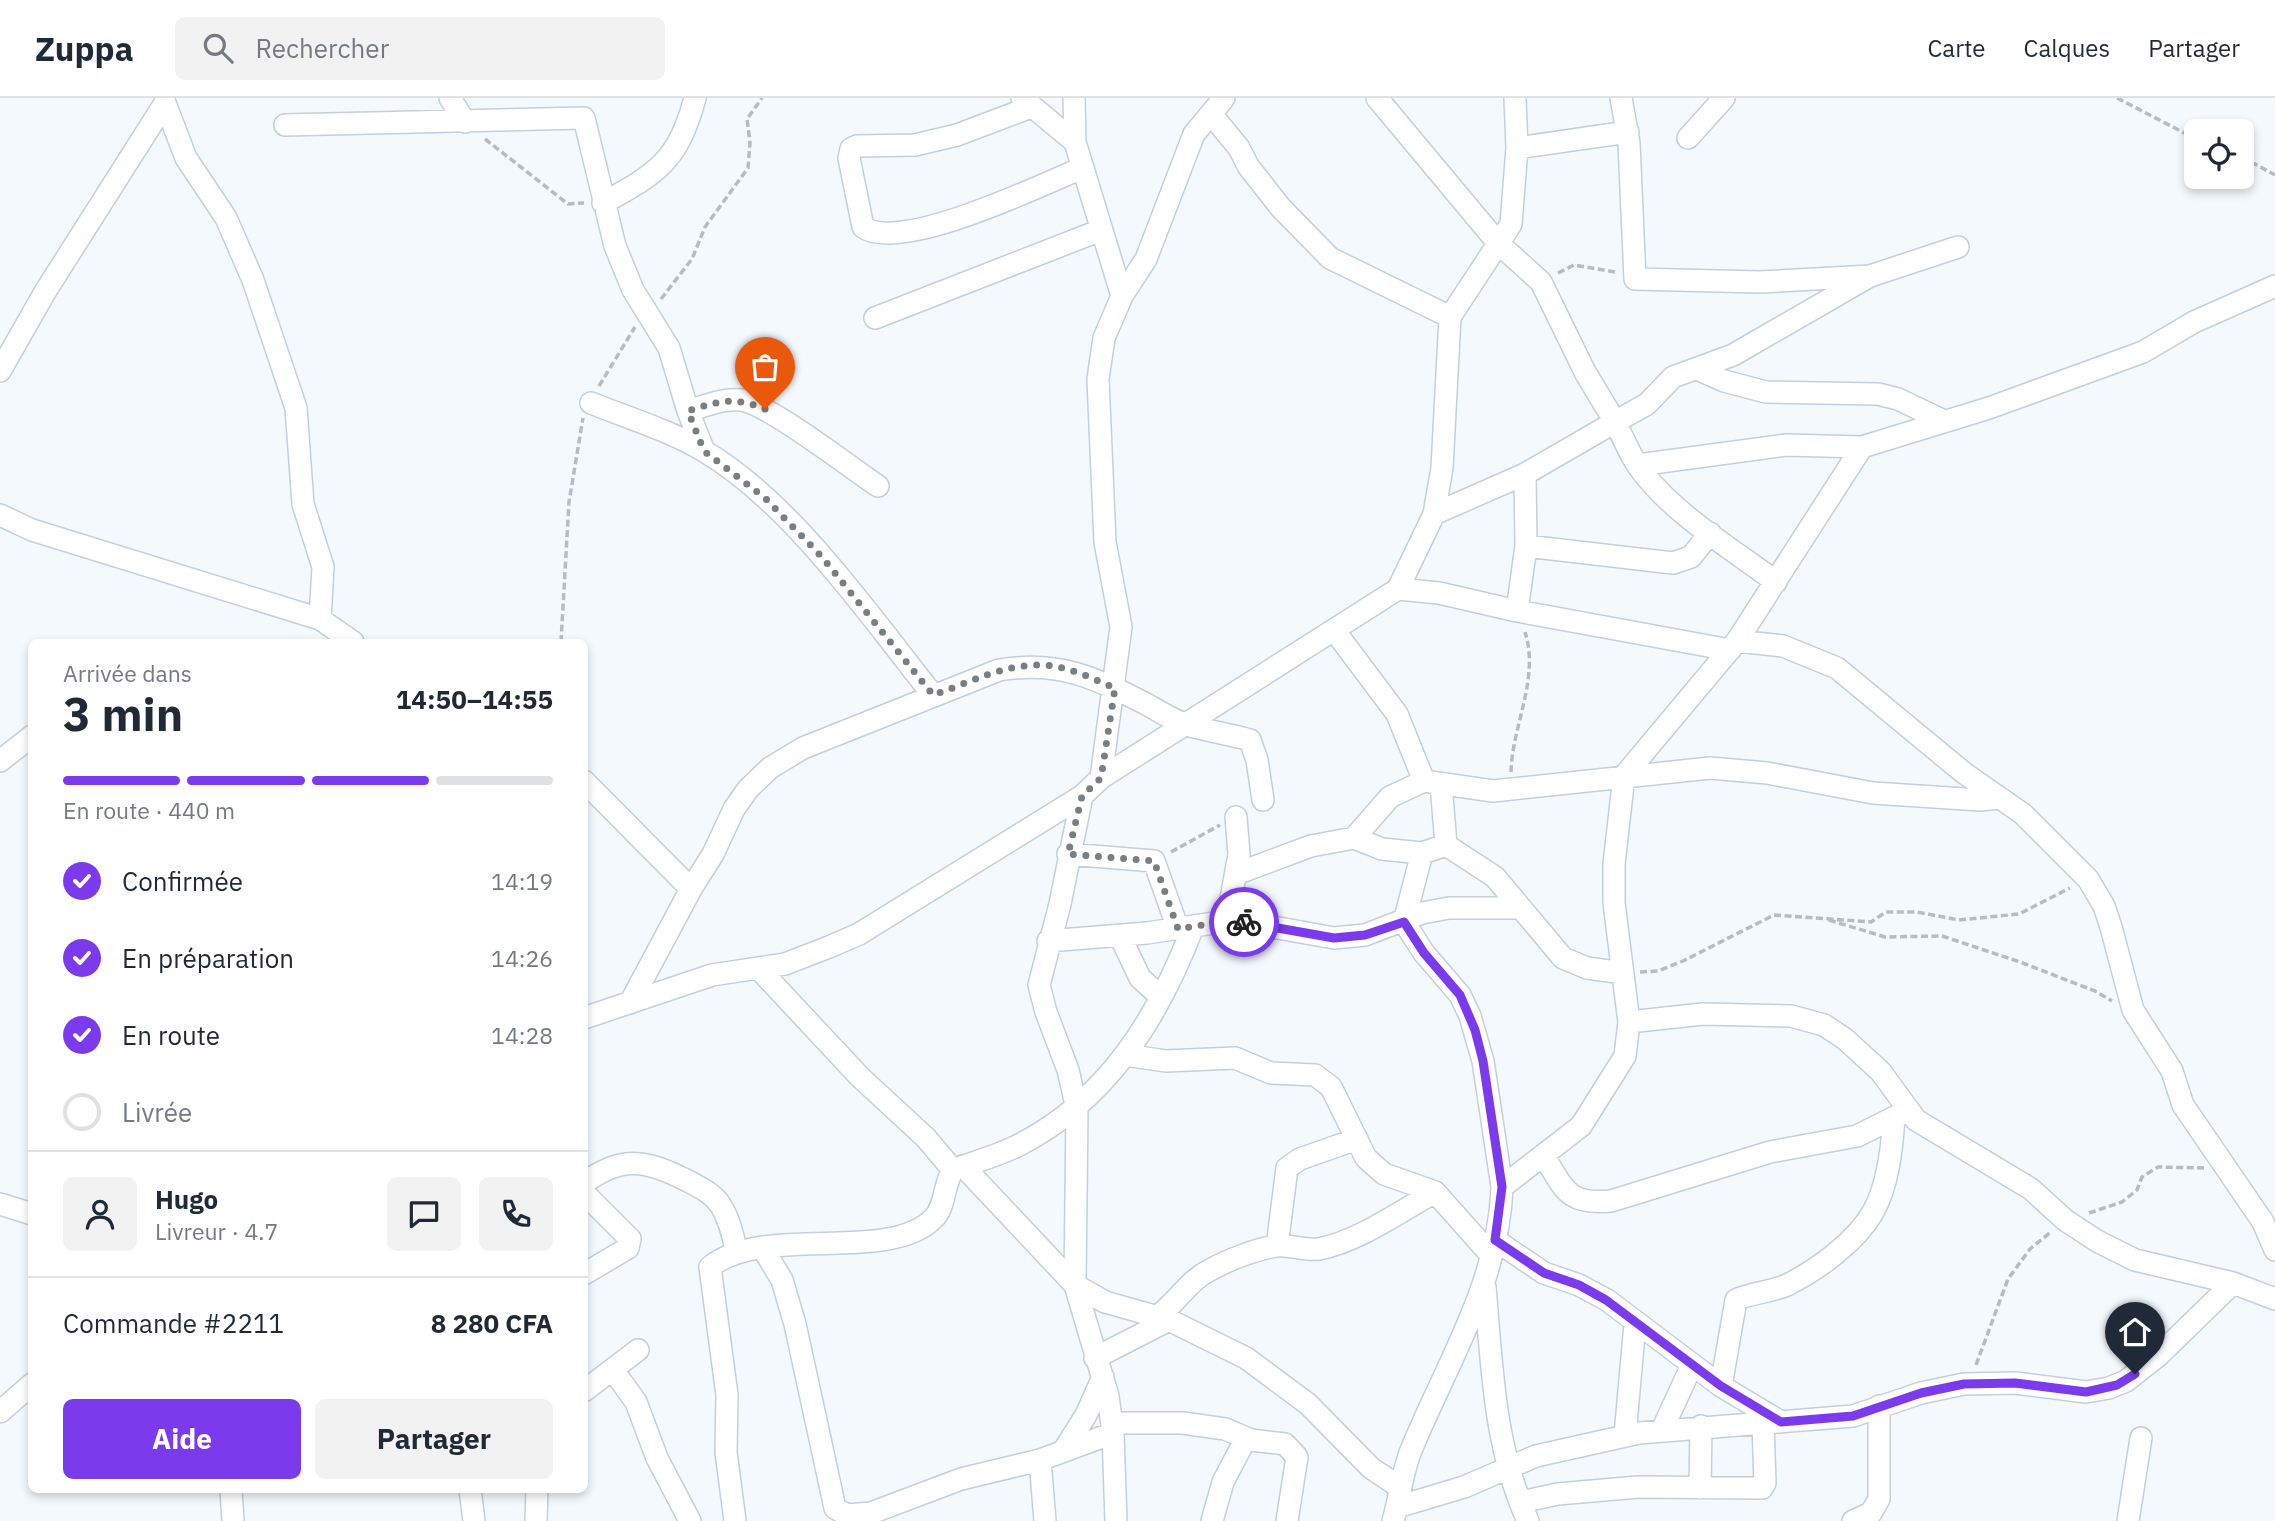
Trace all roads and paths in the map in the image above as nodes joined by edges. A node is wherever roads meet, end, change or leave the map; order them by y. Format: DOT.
graph roads {
  1 [pos="450,98"];
  2 [pos="695,98"];
  3 [pos="762,98"];
  4 [pos="1074,98"];
  5 [pos="1377,98"];
  6 [pos="1515,98"];
  7 [pos="1621,98"];
  8 [pos="1724,98"];
  9 [pos="2118,98"];
  10 [pos="1026,102"];
  11 [pos="1218,106"];
  12 [pos="465,122"];
  13 [pos="285,125"];
  14 [pos="1628,132"];
  15 [pos="2184,133"];
  16 [pos="1688,138"];
  17 [pos="1075,142"];
  18 [pos="1517,148"];
  19 [pos="2254,164"];
  20 [pos="1082,168"];
  21 [pos="2275,175"];
  22 [pos="603,203"];
  23 [pos="1101,230"];
  24 [pos="1498,243"];
  25 [pos="1958,247"];
  26 [pos="1870,276"];
  27 [pos="1635,279"];
  28 [pos="1541,282"];
  29 [pos="2275,286"];
  30 [pos="1122,296"];
  31 [pos="649,312"];
  32 [pos="1450,317"];
  33 [pos="875,318"];
  34 [pos="1697,369"];
  35 [pos="0,371"];
  36 [pos="591,403"];
  37 [pos="688,411"];
  38 [pos="1944,421"];
  39 [pos="1615,422"];
  40 [pos="1862,447"];
  41 [pos="704,451"];
  42 [pos="1637,465"];
  43 [pos="1525,474"];
  44 [pos="878,486"];
  45 [pos="1434,514"];
  46 [pos="0,515"];
  47 [pos="1710,533"];
  48 [pos="1526,546"];
  49 [pos="1776,582"];
  50 [pos="1398,589"];
  51 [pos="1517,611"];
  52 [pos="320,619"];
  53 [pos="1334,630"];
  54 [pos="350,639"];
  55 [pos="561,639"];
  56 [pos="1733,646"];
  57 [pos="1115,688"];
  58 [pos="933,695"];
  59 [pos="1185,724"];
  60 [pos="28,739"];
  61 [pos="0,761"];
  62 [pos="1624,776"];
  63 [pos="1101,778"];
  64 [pos="1433,783"];
  65 [pos="1511,788"];
  66 [pos="1082,796"];
  67 [pos="1998,798"];
  68 [pos="1263,800"];
  69 [pos="594,806"];
  70 [pos="1236,817"];
  71 [pos="1354,838"];
  72 [pos="1446,845"];
  73 [pos="1422,853"];
  74 [pos="1068,854"];
  75 [pos="1154,861"];
  76 [pos="1236,874"];
  77 [pos="2088,879"];
  78 [pos="691,889"];
  79 [pos="1518,908"];
  80 [pos="1822,918"];
  81 [pos="1227,921"];
  82 [pos="1404,922"];
  83 [pos="1185,928"];
  84 [pos="1119,936"];
  85 [pos="1048,941"];
  86 [pos="759,969"];
  87 [pos="1623,973"];
  88 [pos="1161,997"];
  89 [pos="629,1003"];
  90 [pos="2133,1010"];
  91 [pos="588,1017"];
  92 [pos="1629,1022"];
  93 [pos="1125,1055"];
  94 [pos="1077,1109"];
  95 [pos="1901,1115"];
  96 [pos="1357,1139"];
  97 [pos="1544,1155"];
  98 [pos="958,1168"];
  99 [pos="588,1181"];
  100 [pos="1502,1187"];
  101 [pos="1435,1192"];
  102 [pos="588,1197"];
  103 [pos="0,1204"];
  104 [pos="28,1213"];
  105 [pos="1277,1246"];
  106 [pos="762,1247"];
  107 [pos="1493,1248"];
  108 [pos="2275,1250"];
  109 [pos="737,1253"];
  110 [pos="588,1273"];
  111 [pos="1484,1277"];
  112 [pos="2233,1283"];
  113 [pos="1075,1285"];
  114 [pos="2275,1299"];
  115 [pos="1163,1318"];
  116 [pos="1635,1324"];
  117 [pos="638,1350"];
  118 [pos="1692,1365"];
  119 [pos="1099,1367"];
  120 [pos="613,1370"];
  121 [pos="1721,1386"];
  122 [pos="28,1388"];
  123 [pos="588,1388"];
  124 [pos="1879,1406"];
  125 [pos="0,1412"];
  126 [pos="1772,1422"];
  127 [pos="1701,1426"];
  128 [pos="1113,1428"];
  129 [pos="1662,1430"];
  130 [pos="1625,1435"];
  131 [pos="1246,1438"];
  132 [pos="2141,1438"];
  133 [pos="1064,1450"];
  134 [pos="1040,1460"];
  135 [pos="1506,1469"];
  136 [pos="1700,1488"];
  137 [pos="231,1493"];
  138 [pos="472,1493"];
  139 [pos="537,1493"];
  140 [pos="1397,1505"];
  141 [pos="1524,1512"];
  142 [pos="233,1521"];
  143 [pos="474,1521"];
  144 [pos="536,1521"];
  145 [pos="690,1521"];
  146 [pos="735,1521"];
  147 [pos="1045,1521"];
  148 [pos="1116,1521"];
  149 [pos="1212,1521"];
  150 [pos="1287,1521"];
  151 [pos="1853,1521"];
  152 [pos="2128,1521"];
  1 -- 12 [label="street"];
  2 -- 22 [label="street"];
  3 -- 31 [label="path"];
  4 -- 17 [label="street"];
  5 -- 24 [label="street"];
  6 -- 18 [label="street"];
  7 -- 14 [label="street"];
  8 -- 16 [label="street"];
  9 -- 15 [label="path"];
  10 -- 17 [label="street"];
  10 -- 20 [label="street"];
  11 -- 30 [label="street"];
  11 -- 32 [label="street"];
  12 -- 13 [label="street"];
  12 -- 22 [label="path"];
  12 -- 22 [label="street"];
  14 -- 18 [label="street"];
  14 -- 27 [label="street"];
  17 -- 20 [label="street"];
  18 -- 24 [label="street"];
  19 -- 21 [label="path"];
  20 -- 23 [label="street"];
  22 -- 31 [label="street"];
  23 -- 30 [label="street"];
  23 -- 33 [label="street"];
  24 -- 28 [label="street"];
  24 -- 32 [label="street"];
  25 -- 26 [label="street"];
  26 -- 27 [label="street"];
  26 -- 34 [label="street"];
  27 -- 28 [label="path"];
  28 -- 39 [label="street"];
  29 -- 38 [label="street"];
  30 -- 57 [label="street"];
  31 -- 36 [label="path"];
  31 -- 37 [label="street"];
  32 -- 45 [label="street"];
  34 -- 38 [label="street"];
  34 -- 39 [label="street"];
  35 -- 52 [label="street"];
  36 -- 41 [label="street"];
  36 -- 55 [label="path"];
  37 -- 41 [label="street"];
  37 -- 44 [label="street"];
  38 -- 40 [label="street"];
  39 -- 42 [label="street"];
  39 -- 43 [label="street"];
  40 -- 42 [label="street"];
  40 -- 49 [label="street"];
  41 -- 58 [label="street"];
  42 -- 47 [label="street"];
  43 -- 45 [label="street"];
  43 -- 48 [label="street"];
  45 -- 50 [label="street"];
  46 -- 52 [label="street"];
  47 -- 48 [label="street"];
  47 -- 49 [label="street"];
  48 -- 51 [label="street"];
  49 -- 56 [label="street"];
  50 -- 51 [label="street"];
  50 -- 53 [label="street"];
  51 -- 56 [label="street"];
  51 -- 65 [label="path"];
  52 -- 54 [label="street"];
  53 -- 59 [label="street"];
  53 -- 64 [label="street"];
  56 -- 62 [label="street"];
  56 -- 67 [label="street"];
  57 -- 58 [label="street"];
  57 -- 59 [label="street"];
  57 -- 63 [label="street"];
  58 -- 78 [label="street"];
  59 -- 63 [label="street"];
  59 -- 68 [label="street"];
  60 -- 61 [label="street"];
  62 -- 65 [label="street"];
  62 -- 67 [label="street"];
  62 -- 87 [label="street"];
  63 -- 66 [label="street"];
  64 -- 65 [label="street"];
  64 -- 71 [label="street"];
  64 -- 72 [label="street"];
  66 -- 74 [label="street"];
  66 -- 86 [label="street"];
  67 -- 77 [label="street"];
  69 -- 78 [label="street"];
  70 -- 75 [label="path"];
  70 -- 76 [label="street"];
  71 -- 73 [label="street"];
  71 -- 76 [label="street"];
  72 -- 73 [label="street"];
  72 -- 79 [label="street"];
  73 -- 82 [label="street"];
  74 -- 75 [label="street"];
  74 -- 85 [label="street"];
  75 -- 83 [label="street"];
  76 -- 81 [label="street"];
  77 -- 80 [label="path"];
  77 -- 90 [label="street"];
  78 -- 89 [label="street"];
  79 -- 82 [label="street"];
  79 -- 87 [label="street"];
  80 -- 87 [label="path"];
  80 -- 90 [label="path"];
  81 -- 82 [label="street"];
  81 -- 83 [label="street"];
  82 -- 100 [label="street"];
  83 -- 84 [label="street"];
  83 -- 88 [label="street"];
  84 -- 85 [label="street"];
  84 -- 88 [label="street"];
  85 -- 94 [label="street"];
  86 -- 89 [label="street"];
  86 -- 98 [label="street"];
  87 -- 92 [label="street"];
  88 -- 93 [label="street"];
  89 -- 91 [label="street"];
  90 -- 108 [label="street"];
  92 -- 95 [label="street"];
  92 -- 97 [label="street"];
  93 -- 94 [label="street"];
  93 -- 96 [label="street"];
  94 -- 98 [label="street"];
  94 -- 113 [label="street"];
  95 -- 97 [label="street"];
  95 -- 112 [label="street"];
  95 -- 121 [label="street"];
  96 -- 101 [label="street"];
  96 -- 105 [label="street"];
  97 -- 100 [label="street"];
  98 -- 106 [label="street"];
  98 -- 113 [label="street"];
  99 -- 109 [label="street"];
  100 -- 107 [label="street"];
  101 -- 105 [label="street"];
  101 -- 107 [label="street"];
  102 -- 110 [label="street"];
  103 -- 104 [label="street"];
  105 -- 115 [label="street"];
  106 -- 109 [label="street"];
  106 -- 134 [label="street"];
  107 -- 111 [label="street"];
  107 -- 116 [label="street"];
  109 -- 146 [label="street"];
  111 -- 135 [label="street"];
  111 -- 140 [label="street"];
  112 -- 114 [label="street"];
  112 -- 124 [label="street"];
  113 -- 115 [label="street"];
  113 -- 119 [label="street"];
  115 -- 119 [label="street"];
  115 -- 140 [label="street"];
  116 -- 118 [label="street"];
  116 -- 130 [label="street"];
  117 -- 120 [label="street"];
  118 -- 121 [label="street"];
  118 -- 129 [label="street"];
  119 -- 128 [label="street"];
  119 -- 133 [label="street"];
  120 -- 123 [label="street"];
  120 -- 145 [label="street"];
  121 -- 126 [label="street"];
  122 -- 125 [label="street"];
  124 -- 126 [label="street"];
  124 -- 151 [label="street"];
  126 -- 127 [label="street"];
  126 -- 136 [label="street"];
  127 -- 129 [label="street"];
  127 -- 136 [label="street"];
  128 -- 131 [label="street"];
  128 -- 133 [label="street"];
  128 -- 148 [label="street"];
  129 -- 130 [label="street"];
  130 -- 135 [label="street"];
  131 -- 149 [label="street"];
  131 -- 150 [label="street"];
  132 -- 152 [label="street"];
  133 -- 134 [label="street"];
  134 -- 147 [label="street"];
  135 -- 140 [label="street"];
  135 -- 141 [label="street"];
  136 -- 141 [label="street"];
  137 -- 142 [label="street"];
  138 -- 143 [label="street"];
  139 -- 144 [label="street"];
}
